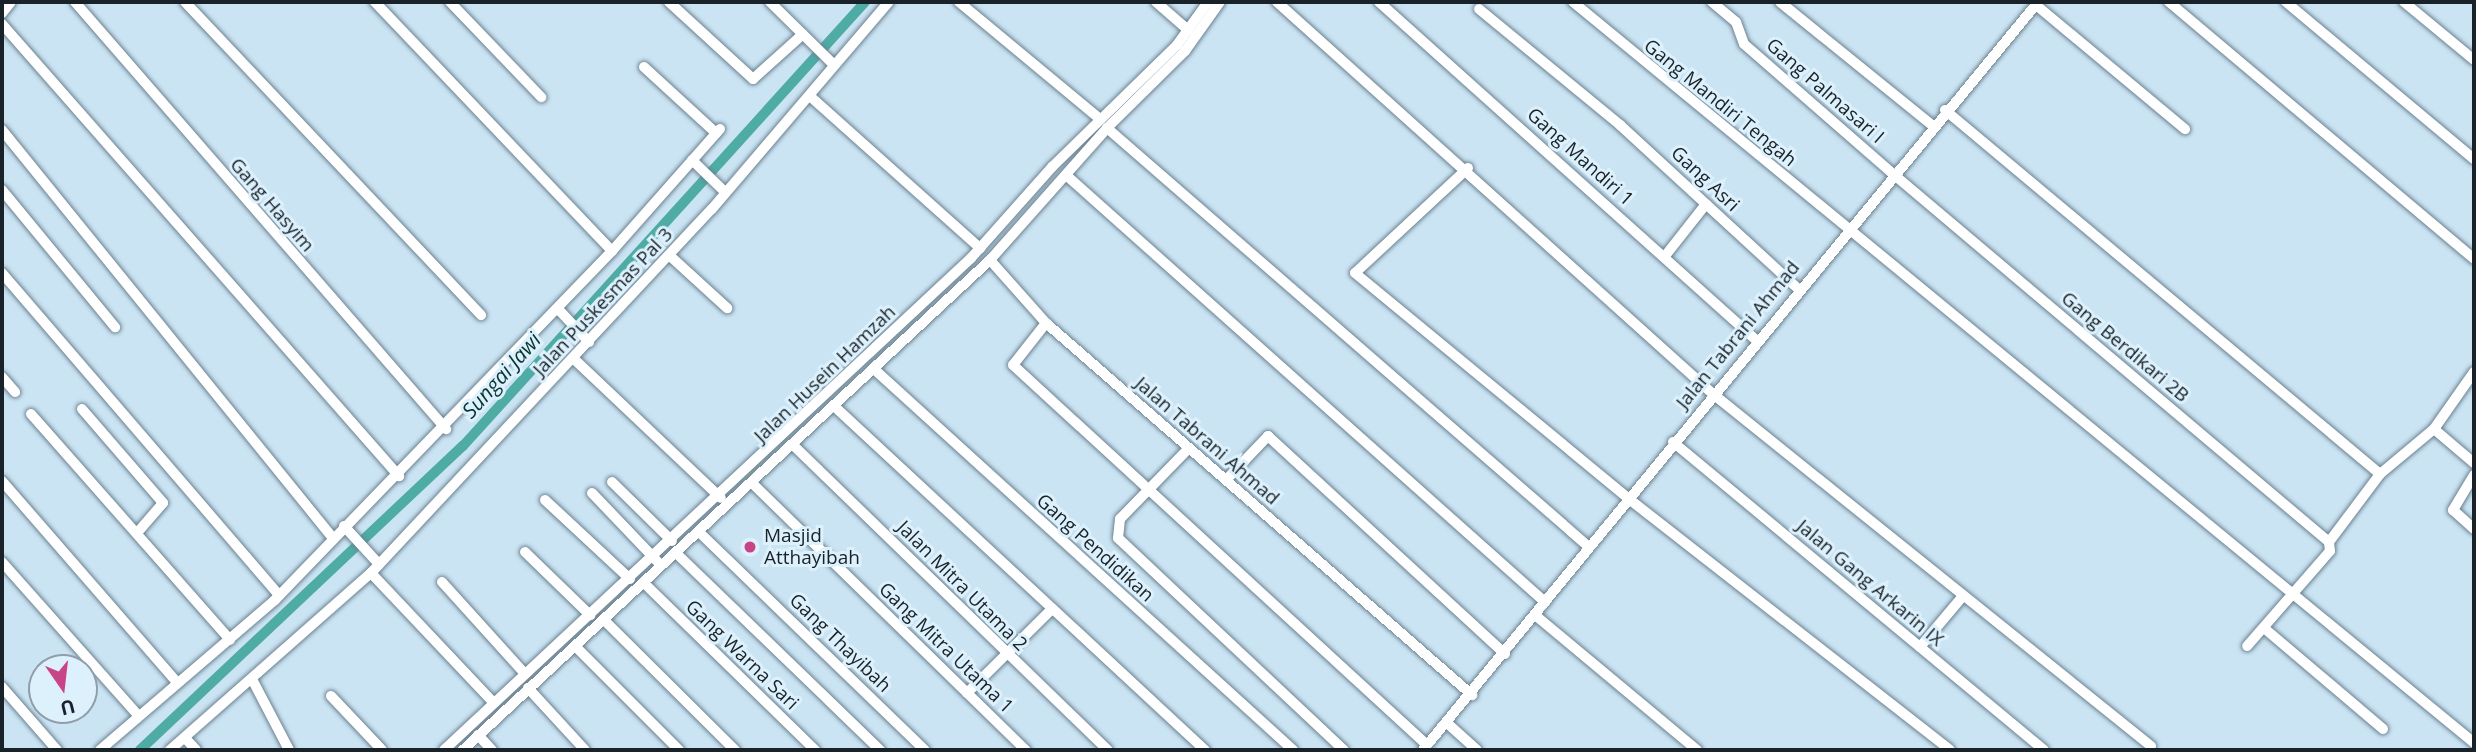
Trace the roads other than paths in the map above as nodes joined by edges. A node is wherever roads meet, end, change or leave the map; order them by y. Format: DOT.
graph roads {
  1 [pos="12,2"];
  2 [pos="75,2"];
  3 [pos="186,2"];
  4 [pos="375,2"];
  5 [pos="450,2"];
  6 [pos="669,2"];
  7 [pos="770,2"];
  8 [pos="959,2"];
  9 [pos="1156,2"];
  10 [pos="1208,2"];
  11 [pos="1220,2"];
  12 [pos="1278,2"];
  13 [pos="1380,2"];
  14 [pos="1573,2"];
  15 [pos="1712,2"];
  16 [pos="1780,2"];
  17 [pos="2169,2"];
  18 [pos="2286,2"];
  19 [pos="2404,2"];
  20 [pos="884,3"];
  21 [pos="2037,3"];
  22 [pos="1479,9"];
  23 [pos="2,13"];
  24 [pos="2,24"];
  25 [pos="1188,30"];
  26 [pos="805,37"];
  27 [pos="2474,60"];
  28 [pos="832,62"];
  29 [pos="645,67"];
  30 [pos="541,97"];
  31 [pos="811,97"];
  32 [pos="1945,110"];
  33 [pos="1103,124"];
  34 [pos="1932,125"];
  35 [pos="2185,129"];
  36 [pos="2,130"];
  37 [pos="2474,159"];
  38 [pos="696,163"];
  39 [pos="1468,168"];
  40 [pos="1892,173"];
  41 [pos="1066,175"];
  42 [pos="2,190"];
  43 [pos="725,192"];
  44 [pos="1706,204"];
  45 [pos="1847,229"];
  46 [pos="980,248"];
  47 [pos="612,251"];
  48 [pos="669,255"];
  49 [pos="1665,256"];
  50 [pos="2474,259"];
  51 [pos="990,260"];
  52 [pos="2,273"];
  53 [pos="1797,288"];
  54 [pos="727,308"];
  55 [pos="561,314"];
  56 [pos="481,315"];
  57 [pos="1046,323"];
  58 [pos="115,327"];
  59 [pos="586,339"];
  60 [pos="1756,340"];
  61 [pos="574,359"];
  62 [pos="875,370"];
  63 [pos="2474,372"];
  64 [pos="2,377"];
  65 [pos="847,386"];
  66 [pos="15,392"];
  67 [pos="1713,394"];
  68 [pos="834,406"];
  69 [pos="82,409"];
  70 [pos="31,414"];
  71 [pos="446,429"];
  72 [pos="2434,429"];
  73 [pos="1673,442"];
  74 [pos="793,445"];
  75 [pos="1189,448"];
  76 [pos="2474,463"];
  77 [pos="2379,474"];
  78 [pos="2474,475"];
  79 [pos="399,476"];
  80 [pos="1226,480"];
  81 [pos="2,481"];
  82 [pos="612,482"];
  83 [pos="752,484"];
  84 [pos="1150,492"];
  85 [pos="592,493"];
  86 [pos="721,498"];
  87 [pos="1629,499"];
  88 [pos="545,500"];
  89 [pos="346,529"];
  90 [pos="2474,529"];
  91 [pos="138,532"];
  92 [pos="699,532"];
  93 [pos="332,537"];
  94 [pos="672,541"];
  95 [pos="1588,547"];
  96 [pos="2329,547"];
  97 [pos="525,552"];
  98 [pos="676,553"];
  99 [pos="653,557"];
  100 [pos="2,562"];
  101 [pos="374,565"];
  102 [pos="662,566"];
  103 [pos="630,579"];
  104 [pos="443,582"];
  105 [pos="645,584"];
  106 [pos="2294,594"];
  107 [pos="279,595"];
  108 [pos="1963,596"];
  109 [pos="1545,602"];
  110 [pos="1052,609"];
  111 [pos="590,615"];
  112 [pos="1535,615"];
  113 [pos="604,620"];
  114 [pos="2264,628"];
  115 [pos="230,640"];
  116 [pos="2248,646"];
  117 [pos="576,647"];
  118 [pos="1920,647"];
  119 [pos="1504,654"];
  120 [pos="1006,655"];
  121 [pos="525,674"];
  122 [pos="253,681"];
  123 [pos="177,682"];
  124 [pos="2,687"];
  125 [pos="528,688"];
  126 [pos="967,693"];
  127 [pos="1472,695"];
  128 [pos="331,696"];
  129 [pos="493,702"];
  130 [pos="138,715"];
  131 [pos="1447,723"];
  132 [pos="2383,729"];
  133 [pos="478,735"];
  134 [pos="185,738"];
  135 [pos="2474,743"];
  136 [pos="2151,746"];
  137 [pos="1425,748"];
  138 [pos="57,750"];
  139 [pos="100,750"];
  140 [pos="170,750"];
  141 [pos="196,750"];
  142 [pos="289,750"];
  143 [pos="382,750"];
  144 [pos="444,750"];
  145 [pos="463,750"];
  146 [pos="492,750"];
  147 [pos="585,750"];
  148 [pos="679,750"];
  149 [pos="736,750"];
  150 [pos="815,750"];
  151 [pos="880,750"];
  152 [pos="925,750"];
  153 [pos="1026,750"];
  154 [pos="1108,750"];
  155 [pos="1205,750"];
  156 [pos="1293,750"];
  157 [pos="1344,750"];
  158 [pos="1477,750"];
  159 [pos="1697,750"];
  160 [pos="1950,750"];
  161 [pos="2044,750"];
  1 -- 23 [label="street"];
  2 -- 71 [label="street, Gang Hasyim"];
  3 -- 56 [label="street"];
  4 -- 47 [label="street"];
  5 -- 30 [label="street"];
  6 -- 26 [label="street"];
  7 -- 26 [label="street"];
  8 -- 33 [label="street"];
  9 -- 25 [label="street"];
  10 -- 25 [label="street, Jalan Husein Hamzah"];
  11 -- 33 [label="street, Jalan Husein Hamzah"];
  12 -- 39 [label="street"];
  13 -- 49 [label="street, Gang Mandiri 1"];
  14 -- 45 [label="street, Gang Mandiri Tengah"];
  15 -- 40 [label="street, Gang Palmasari I"];
  16 -- 34 [label="street"];
  17 -- 50 [label="street"];
  18 -- 37 [label="street"];
  19 -- 27 [label="street"];
  20 -- 28 [label="street, Jalan Puskesmas Pal 3"];
  21 -- 32 [label="street, Jalan Tabrani Ahmad"];
  21 -- 35 [label="street"];
  22 -- 44 [label="street, Gang Asri"];
  24 -- 79 [label="street"];
  25 -- 33 [label="street, Jalan Husein Hamzah"];
  26 -- 28 [label="street"];
  28 -- 31 [label="street, Jalan Puskesmas Pal 3"];
  29 -- 38 [label="street"];
  31 -- 43 [label="street, Jalan Puskesmas Pal 3"];
  31 -- 46 [label="street"];
  32 -- 34 [label="street, Jalan Tabrani Ahmad"];
  32 -- 77 [label="street"];
  33 -- 41 [label="street, Jalan Husein Hamzah"];
  33 -- 46 [label="street, Jalan Husein Hamzah"];
  33 -- 95 [label="street"];
  34 -- 40 [label="street, Jalan Tabrani Ahmad"];
  36 -- 93 [label="street"];
  38 -- 43 [label="street"];
  38 -- 47 [label="street"];
  39 -- 67 [label="street"];
  39 -- 87 [label="street"];
  40 -- 45 [label="street, Jalan Tabrani Ahmad"];
  40 -- 96 [label="street, Gang Berdikari 2B"];
  41 -- 51 [label="street, Jalan Husein Hamzah"];
  41 -- 109 [label="street"];
  42 -- 58 [label="street"];
  43 -- 48 [label="street, Jalan Puskesmas Pal 3"];
  44 -- 49 [label="street"];
  44 -- 53 [label="street, Gang Asri"];
  45 -- 53 [label="street, Jalan Tabrani Ahmad"];
  45 -- 106 [label="street, Gang Mandiri Tengah"];
  46 -- 65 [label="street, Jalan Husein Hamzah"];
  47 -- 55 [label="street"];
  48 -- 54 [label="street"];
  48 -- 59 [label="street, Jalan Puskesmas Pal 3"];
  49 -- 60 [label="street, Gang Mandiri 1"];
  51 -- 57 [label="street, Jalan Tabrani Ahmad"];
  51 -- 62 [label="street, Jalan Husein Hamzah"];
  52 -- 107 [label="street"];
  53 -- 60 [label="street, Jalan Tabrani Ahmad"];
  55 -- 59 [label="street"];
  55 -- 71 [label="street"];
  57 -- 75 [label="street, Jalan Tabrani Ahmad"];
  57 -- 84 [label="street"];
  59 -- 61 [label="street, Jalan Puskesmas Pal 3"];
  60 -- 67 [label="street, Jalan Tabrani Ahmad"];
  61 -- 86 [label="street"];
  61 -- 101 [label="street, Jalan Puskesmas Pal 3"];
  62 -- 65 [label="street, Jalan Husein Hamzah"];
  62 -- 156 [label="street, Gang Pendidikan"];
  63 -- 72 [label="street"];
  64 -- 66 [label="street"];
  65 -- 68 [label="street, Jalan Husein Hamzah"];
  65 -- 86 [label="street, Jalan Husein Hamzah"];
  67 -- 73 [label="street, Jalan Tabrani Ahmad"];
  67 -- 108 [label="street"];
  68 -- 74 [label="street, Jalan Husein Hamzah"];
  68 -- 110 [label="street"];
  69 -- 91 [label="street"];
  70 -- 91 [label="street"];
  71 -- 79 [label="street"];
  72 -- 76 [label="street"];
  72 -- 77 [label="street"];
  73 -- 87 [label="street, Jalan Tabrani Ahmad"];
  73 -- 118 [label="street, Jalan Gang Arkarin IX"];
  74 -- 83 [label="street, Jalan Husein Hamzah"];
  74 -- 120 [label="street, Jalan Mitra Utama 2"];
  75 -- 80 [label="street, Jalan Tabrani Ahmad"];
  75 -- 84 [label="street"];
  77 -- 96 [label="street"];
  78 -- 90 [label="street"];
  79 -- 89 [label="street"];
  80 -- 119 [label="street"];
  80 -- 127 [label="street, Jalan Tabrani Ahmad"];
  81 -- 123 [label="street"];
  82 -- 94 [label="street"];
  83 -- 92 [label="street, Jalan Husein Hamzah"];
  83 -- 126 [label="street, Gang Mitra Utama 1"];
  84 -- 137 [label="street"];
  84 -- 157 [label="street"];
  85 -- 99 [label="street"];
  86 -- 94 [label="street, Jalan Husein Hamzah"];
  87 -- 95 [label="street, Jalan Tabrani Ahmad"];
  87 -- 160 [label="street"];
  88 -- 103 [label="street"];
  89 -- 93 [label="street"];
  89 -- 101 [label="street"];
  91 -- 115 [label="street"];
  92 -- 98 [label="street, Jalan Husein Hamzah"];
  92 -- 152 [label="street, Gang Thayibah"];
  93 -- 107 [label="street"];
  94 -- 99 [label="street, Jalan Husein Hamzah"];
  95 -- 109 [label="street, Jalan Tabrani Ahmad"];
  96 -- 106 [label="street"];
  97 -- 111 [label="street"];
  98 -- 102 [label="street, Jalan Husein Hamzah"];
  98 -- 151 [label="street"];
  99 -- 102 [label="street"];
  99 -- 103 [label="street, Jalan Husein Hamzah"];
  100 -- 130 [label="street"];
  101 -- 122 [label="street, Jalan Puskesmas Pal 3"];
  101 -- 129 [label="street"];
  102 -- 105 [label="street, Jalan Husein Hamzah"];
  103 -- 111 [label="street, Jalan Husein Hamzah"];
  104 -- 121 [label="street"];
  105 -- 113 [label="street, Jalan Husein Hamzah"];
  105 -- 150 [label="street, Gang Warna Sari"];
  106 -- 114 [label="street"];
  106 -- 135 [label="street, Gang Mandiri Tengah"];
  107 -- 115 [label="street"];
  108 -- 118 [label="street"];
  108 -- 136 [label="street"];
  109 -- 112 [label="street, Jalan Tabrani Ahmad"];
  110 -- 120 [label="street"];
  110 -- 155 [label="street"];
  111 -- 121 [label="street, Jalan Husein Hamzah"];
  112 -- 119 [label="street, Jalan Tabrani Ahmad"];
  112 -- 159 [label="street"];
  113 -- 117 [label="street, Jalan Husein Hamzah"];
  113 -- 149 [label="street"];
  114 -- 116 [label="street"];
  114 -- 132 [label="street"];
  115 -- 123 [label="street"];
  117 -- 125 [label="street, Jalan Husein Hamzah"];
  117 -- 148 [label="street"];
  118 -- 161 [label="street, Jalan Gang Arkarin IX"];
  119 -- 127 [label="street, Jalan Tabrani Ahmad"];
  120 -- 126 [label="street"];
  120 -- 154 [label="street, Jalan Mitra Utama 2"];
  121 -- 129 [label="street, Jalan Husein Hamzah"];
  122 -- 134 [label="street, Jalan Puskesmas Pal 3"];
  122 -- 142 [label="street"];
  123 -- 130 [label="street"];
  124 -- 138 [label="street"];
  125 -- 133 [label="street, Jalan Husein Hamzah"];
  125 -- 147 [label="street"];
  126 -- 153 [label="street, Gang Mitra Utama 1"];
  127 -- 131 [label="street, Jalan Tabrani Ahmad"];
  128 -- 143 [label="street"];
  129 -- 144 [label="street, Jalan Husein Hamzah"];
  130 -- 139 [label="street"];
  131 -- 137 [label="street, Jalan Tabrani Ahmad"];
  131 -- 158 [label="street"];
  133 -- 145 [label="street, Jalan Husein Hamzah"];
  133 -- 146 [label="street"];
  134 -- 140 [label="street, Jalan Puskesmas Pal 3"];
  134 -- 141 [label="street"];
}
